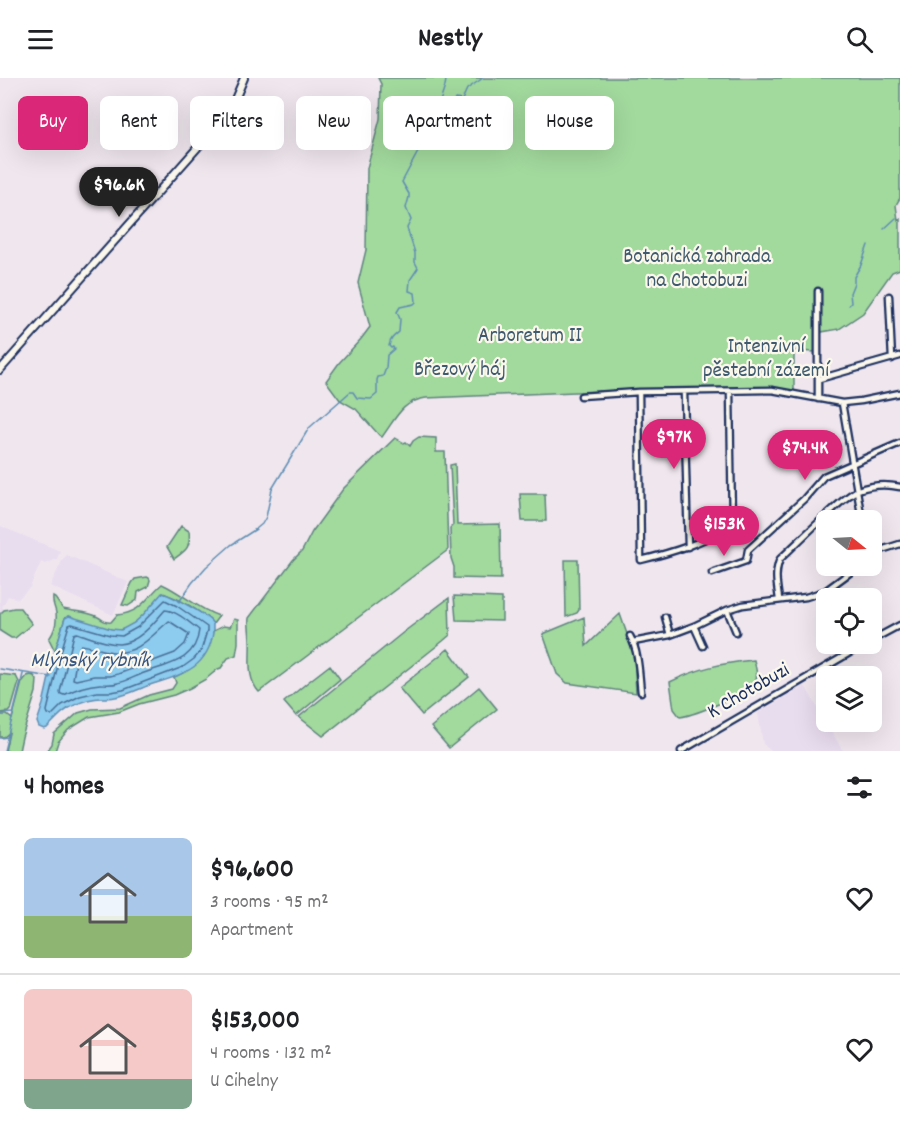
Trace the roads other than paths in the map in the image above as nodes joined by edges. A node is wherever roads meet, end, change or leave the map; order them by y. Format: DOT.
graph roads {
  1 [pos="244,78"];
  2 [pos="818,291"];
  3 [pos="888,296"];
  4 [pos="900,356"];
  5 [pos="892,358"];
  6 [pos="2,368"];
  7 [pos="819,379"];
  8 [pos="730,391"];
  9 [pos="639,392"];
  10 [pos="684,392"];
  11 [pos="900,393"];
  12 [pos="581,396"];
  13 [pos="818,399"];
  14 [pos="842,403"];
  15 [pos="900,443"];
  16 [pos="853,463"];
  17 [pos="900,487"];
  18 [pos="857,491"];
  19 [pos="860,510"];
  20 [pos="900,544"];
  21 [pos="688,547"];
  22 [pos="882,551"];
  23 [pos="712,573"];
  24 [pos="845,576"];
  25 [pos="779,599"];
  26 [pos="727,609"];
  27 [pos="665,617"];
  28 [pos="900,625"];
  29 [pos="694,626"];
  30 [pos="736,632"];
  31 [pos="670,635"];
  32 [pos="882,635"];
  33 [pos="630,636"];
  34 [pos="633,642"];
  35 [pos="703,646"];
  36 [pos="849,654"];
  37 [pos="641,692"];
  38 [pos="681,751"];
  1 -- 6 [label="street"];
  2 -- 7 [label="street"];
  3 -- 5 [label="street"];
  4 -- 5 [label="street"];
  5 -- 7 [label="street"];
  7 -- 13 [label="street"];
  8 -- 10 [label="street"];
  8 -- 13 [label="street"];
  8 -- 21 [label="street"];
  9 -- 10 [label="street"];
  9 -- 12 [label="street"];
  9 -- 21 [label="street"];
  10 -- 21 [label="street"];
  11 -- 14 [label="street"];
  13 -- 14 [label="street"];
  14 -- 16 [label="street"];
  15 -- 16 [label="street"];
  16 -- 18 [label="street"];
  16 -- 23 [label="street"];
  17 -- 18 [label="street"];
  18 -- 19 [label="street"];
  18 -- 25 [label="street"];
  20 -- 22 [label="street"];
  24 -- 25 [label="street"];
  25 -- 26 [label="street"];
  26 -- 29 [label="street"];
  26 -- 30 [label="street"];
  27 -- 31 [label="street"];
  28 -- 32 [label="street"];
  29 -- 31 [label="street"];
  29 -- 35 [label="street"];
  31 -- 34 [label="street"];
  33 -- 34 [label="street"];
  34 -- 37 [label="street"];
  36 -- 38 [label="street, K Chotobuzi"];
}
